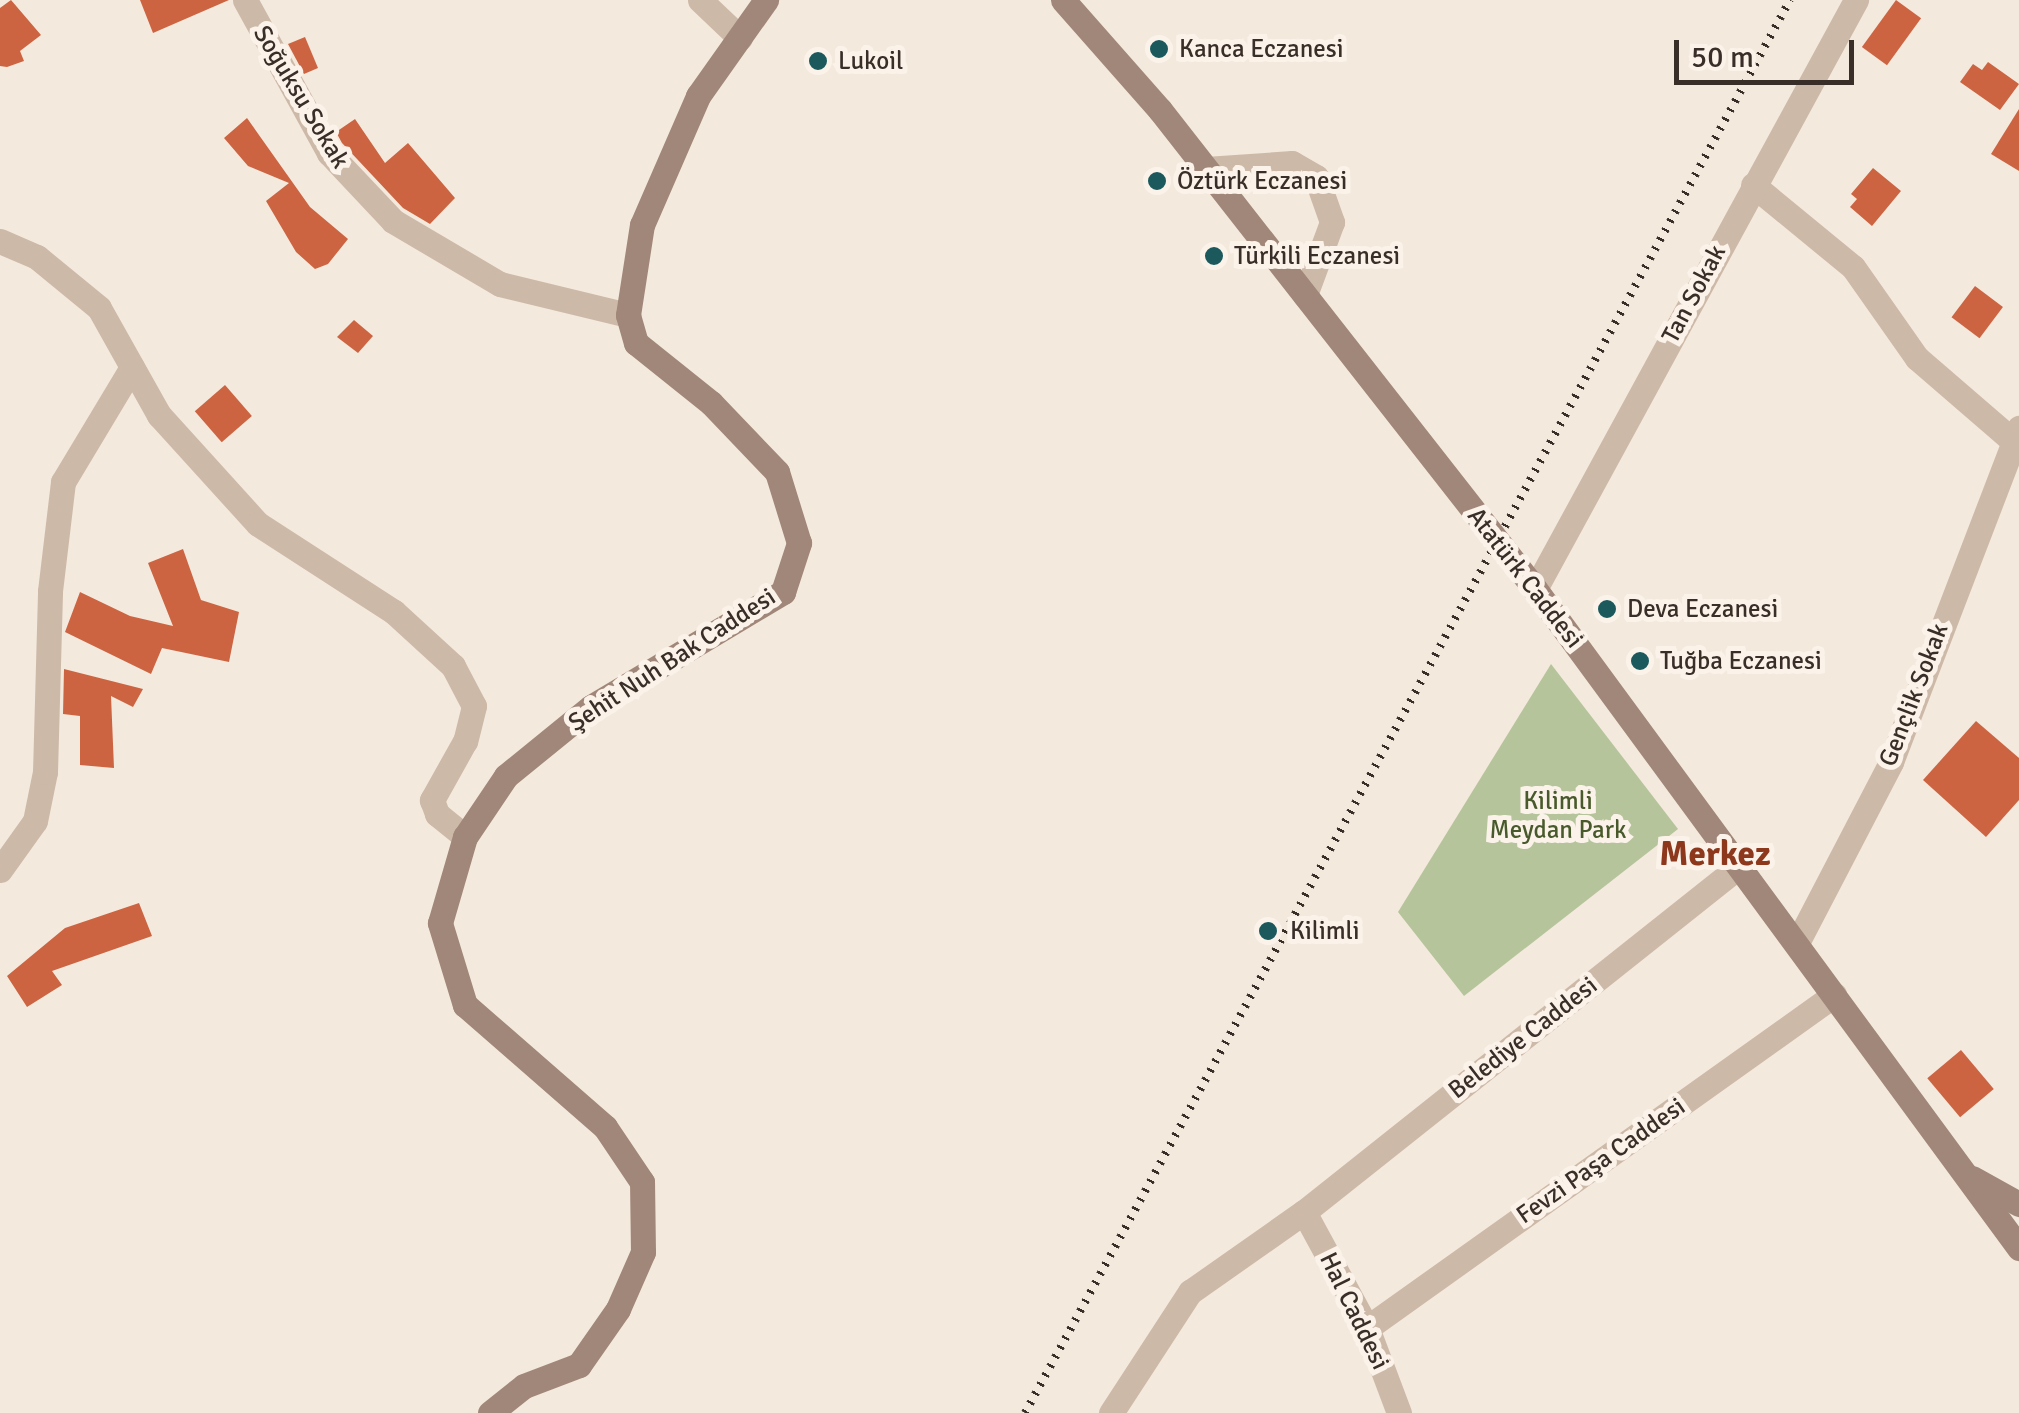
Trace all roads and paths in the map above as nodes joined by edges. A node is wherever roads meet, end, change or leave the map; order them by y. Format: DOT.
graph roads {
  1 [pos="245,0"];
  2 [pos="700,0"];
  3 [pos="766,0"];
  4 [pos="1063,0"];
  5 [pos="1856,0"];
  6 [pos="740,38"];
  7 [pos="1206,169"];
  8 [pos="1753,185"];
  9 [pos="0,241"];
  10 [pos="1305,295"];
  11 [pos="628,315"];
  12 [pos="132,367"];
  13 [pos="2016,438"];
  14 [pos="1535,590"];
  15 [pos="465,837"];
  16 [pos="1742,864"];
  17 [pos="0,870"];
  18 [pos="1798,941"];
  19 [pos="1834,995"];
  20 [pos="1964,1173"];
  21 [pos="2019,1204"];
  22 [pos="1304,1212"];
  23 [pos="2019,1248"];
  24 [pos="1367,1328"];
  25 [pos="490,1413"];
  26 [pos="1112,1413"];
  27 [pos="1399,1413"];
  1 -- 11 [label="street, Soğuksu Sokak"];
  2 -- 6 [label="street"];
  3 -- 6 [label="main road"];
  4 -- 7 [label="main road, Atatürk Caddesi"];
  5 -- 8 [label="street, Tan Sokak"];
  6 -- 11 [label="main road"];
  7 -- 10 [label="main road, Atatürk Caddesi"];
  7 -- 10 [label="street"];
  8 -- 13 [label="street"];
  8 -- 14 [label="street, Tan Sokak"];
  9 -- 12 [label="street"];
  10 -- 14 [label="main road, Atatürk Caddesi"];
  11 -- 15 [label="main road, Şehit Nuh Bak Caddesi"];
  12 -- 15 [label="street"];
  12 -- 17 [label="street"];
  13 -- 18 [label="street, Gençlik Sokak"];
  14 -- 16 [label="main road, Atatürk Caddesi"];
  15 -- 25 [label="main road, Şehit Nuh Bak Caddesi"];
  16 -- 18 [label="main road, Atatürk Caddesi"];
  16 -- 22 [label="street, Belediye Caddesi"];
  18 -- 19 [label="main road, Atatürk Caddesi"];
  19 -- 20 [label="main road, Atatürk Caddesi"];
  19 -- 24 [label="street, Fevzi Paşa Caddesi"];
  20 -- 21 [label="main road, Atatürk Caddesi"];
  20 -- 23 [label="main road, Atatürk Caddesi"];
  22 -- 24 [label="street, Hal Caddesi"];
  22 -- 26 [label="street, Belediye Caddesi"];
  24 -- 27 [label="street, Hal Caddesi"];
}
